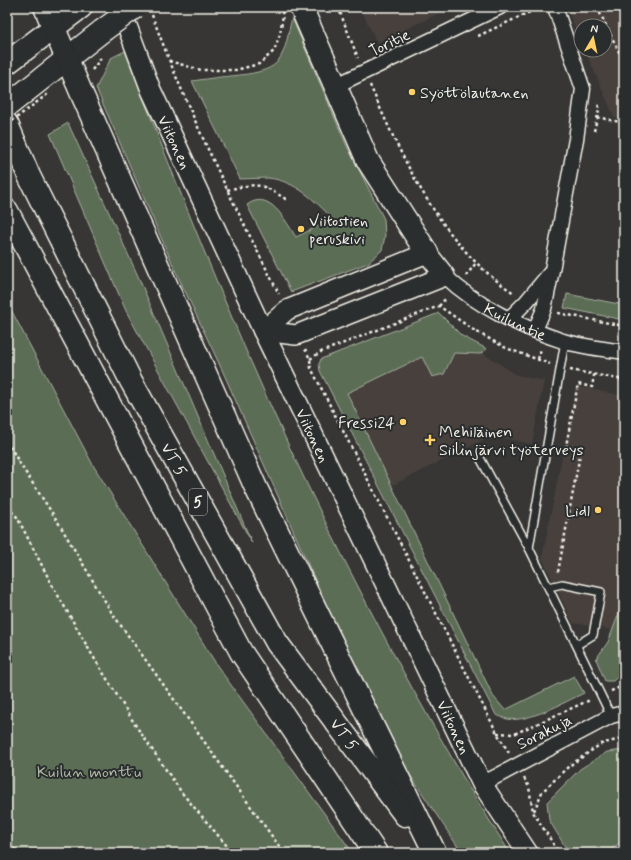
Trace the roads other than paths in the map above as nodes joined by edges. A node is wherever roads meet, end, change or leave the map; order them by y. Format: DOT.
graph roads {
  1 [pos="80,7"];
  2 [pos="120,7"];
  3 [pos="301,7"];
  4 [pos="500,7"];
  5 [pos="555,7"];
  6 [pos="143,10"];
  7 [pos="49,17"];
  8 [pos="67,58"];
  9 [pos="7,63"];
  10 [pos="335,86"];
  11 [pos="7,106"];
  12 [pos="7,125"];
  13 [pos="7,211"];
  14 [pos="427,253"];
  15 [pos="552,270"];
  16 [pos="445,276"];
  17 [pos="509,319"];
  18 [pos="535,330"];
  19 [pos="264,331"];
  20 [pos="565,341"];
  21 [pos="624,352"];
  22 [pos="480,458"];
  23 [pos="529,548"];
  24 [pos="548,588"];
  25 [pos="577,645"];
  26 [pos="617,714"];
  27 [pos="482,784"];
  28 [pos="376,853"];
  29 [pos="434,853"];
  30 [pos="528,853"];
  1 -- 7 [label="main road"];
  2 -- 19 [label="main road, Viitonen"];
  3 -- 10 [label="main road"];
  4 -- 10 [label="street, Toritie"];
  5 -- 15 [label="street"];
  6 -- 8 [label="main road, bridge"];
  7 -- 8 [label="main road"];
  7 -- 9 [label="main road"];
  8 -- 11 [label="main road"];
  8 -- 29 [label="main road"];
  10 -- 14 [label="main road"];
  12 -- 29 [label="main road, VT 5 / 5"];
  13 -- 28 [label="main road, VT 5 / 5"];
  14 -- 16 [label="main road, Kuiluntie"];
  14 -- 19 [label="main road"];
  15 -- 17 [label="street"];
  15 -- 18 [label="street"];
  16 -- 17 [label="street, Kuiluntie"];
  16 -- 19 [label="main road"];
  17 -- 18 [label="street, Kuiluntie"];
  18 -- 20 [label="street, Kuiluntie"];
  19 -- 27 [label="main road, Viitonen"];
  20 -- 21 [label="street, Kuiluntie"];
  20 -- 23 [label="lane"];
  22 -- 23 [label="lane"];
  23 -- 24 [label="lane"];
  24 -- 25 [label="lane"];
  24 -- 25 [label="lane"];
  25 -- 26 [label="lane"];
  26 -- 27 [label="street, Sorakuja"];
  27 -- 30 [label="main road, Viitonen"];
}
